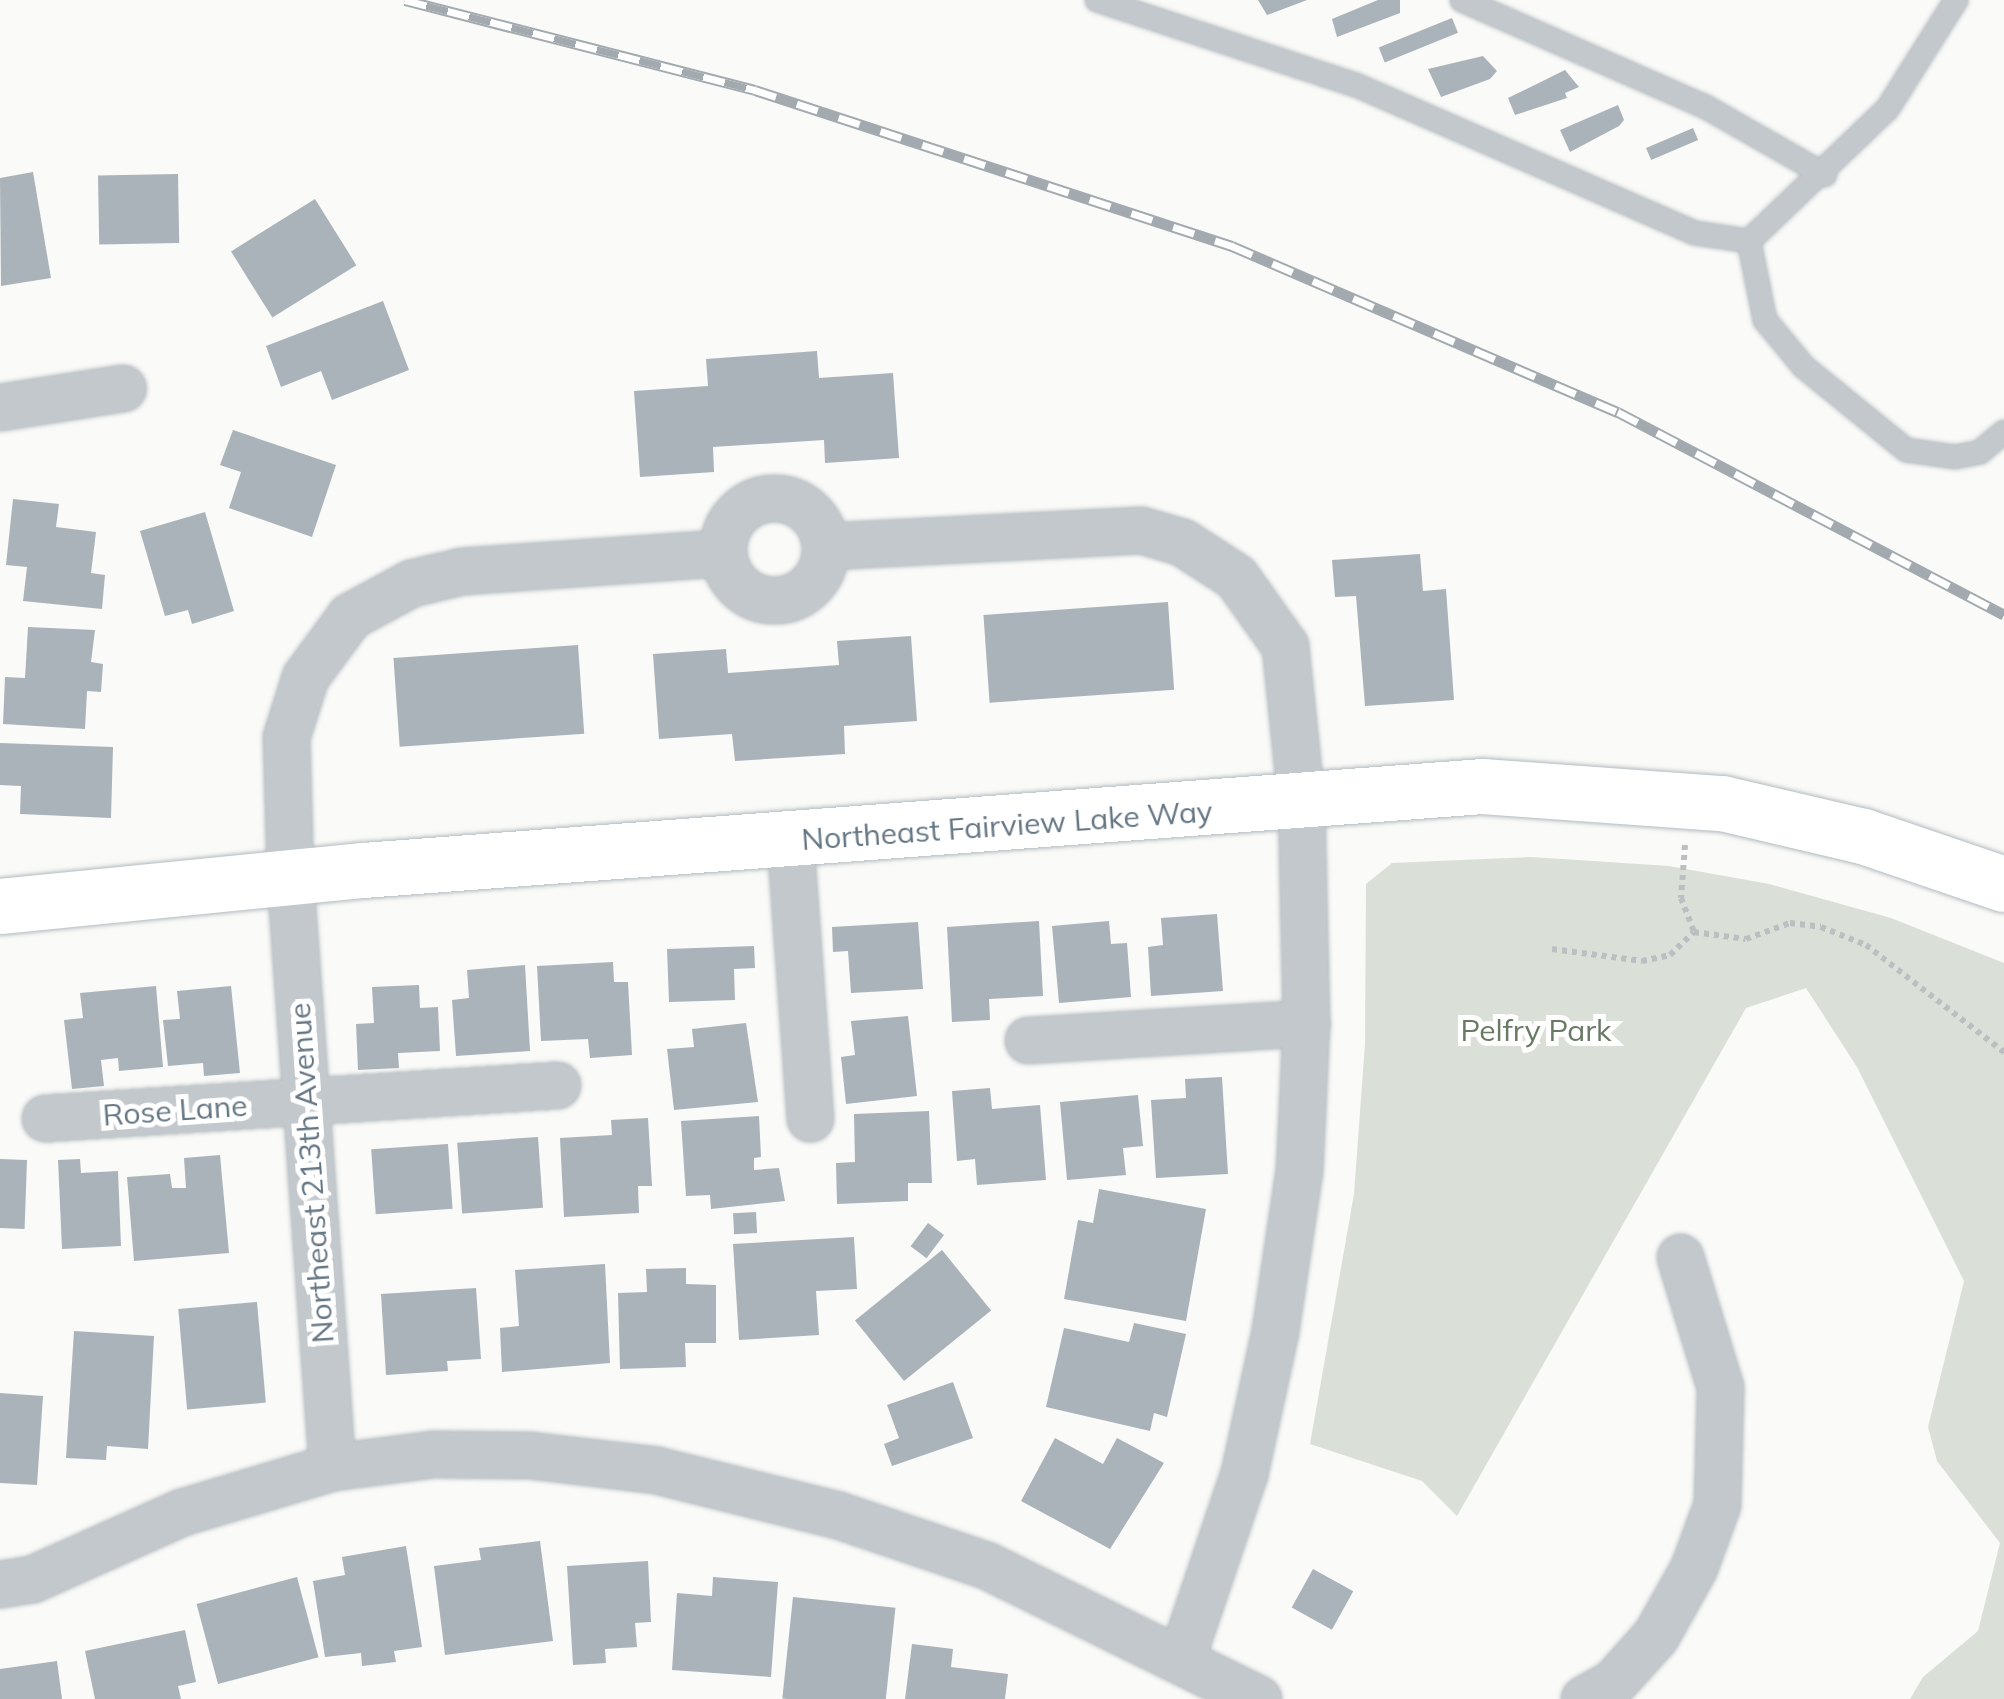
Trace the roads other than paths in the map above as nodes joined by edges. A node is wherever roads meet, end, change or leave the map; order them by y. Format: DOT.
graph roads {
  1 [pos="1097,0"];
  2 [pos="1462,0"];
  3 [pos="1956,0"];
  4 [pos="1825,175"];
  5 [pos="1749,241"];
  6 [pos="122,388"];
  7 [pos="0,407"];
  8 [pos="2004,432"];
  9 [pos="826,546"];
  10 [pos="722,553"];
  11 [pos="1301,802"];
  12 [pos="790,840"];
  13 [pos="290,878"];
  14 [pos="2004,884"];
  15 [pos="0,906"];
  16 [pos="1306,1023"];
  17 [pos="1028,1040"];
  18 [pos="557,1085"];
  19 [pos="306,1101"];
  20 [pos="46,1118"];
  21 [pos="810,1118"];
  22 [pos="1680,1256"];
  23 [pos="332,1468"];
  24 [pos="0,1584"];
  25 [pos="1181,1659"];
  26 [pos="1258,1699"];
  27 [pos="1584,1699"];
  1 -- 5 [label="lane"];
  2 -- 4 [label="lane"];
  3 -- 4 [label="lane"];
  4 -- 5 [label="lane"];
  5 -- 8 [label="lane"];
  6 -- 7 [label="street"];
  9 -- 10 [label="street"];
  9 -- 10 [label="street"];
  9 -- 11 [label="street"];
  10 -- 13 [label="street, Northeast 213th Avenue"];
  11 -- 12 [label="street, Northeast Fairview Lake Way"];
  11 -- 14 [label="street, Northeast Fairview Lake Way"];
  11 -- 16 [label="street"];
  12 -- 13 [label="street, Northeast Fairview Lake Way"];
  12 -- 21 [label="street"];
  13 -- 15 [label="street, Northeast Fairview Lake Way"];
  13 -- 19 [label="street, Northeast 213th Avenue"];
  16 -- 17 [label="street"];
  16 -- 25 [label="street"];
  18 -- 19 [label="street, Rose Lane"];
  19 -- 20 [label="street, Rose Lane"];
  19 -- 23 [label="street, Northeast 213th Avenue"];
  22 -- 27 [label="street"];
  23 -- 24 [label="street"];
  23 -- 25 [label="street"];
  25 -- 26 [label="street"];
}
